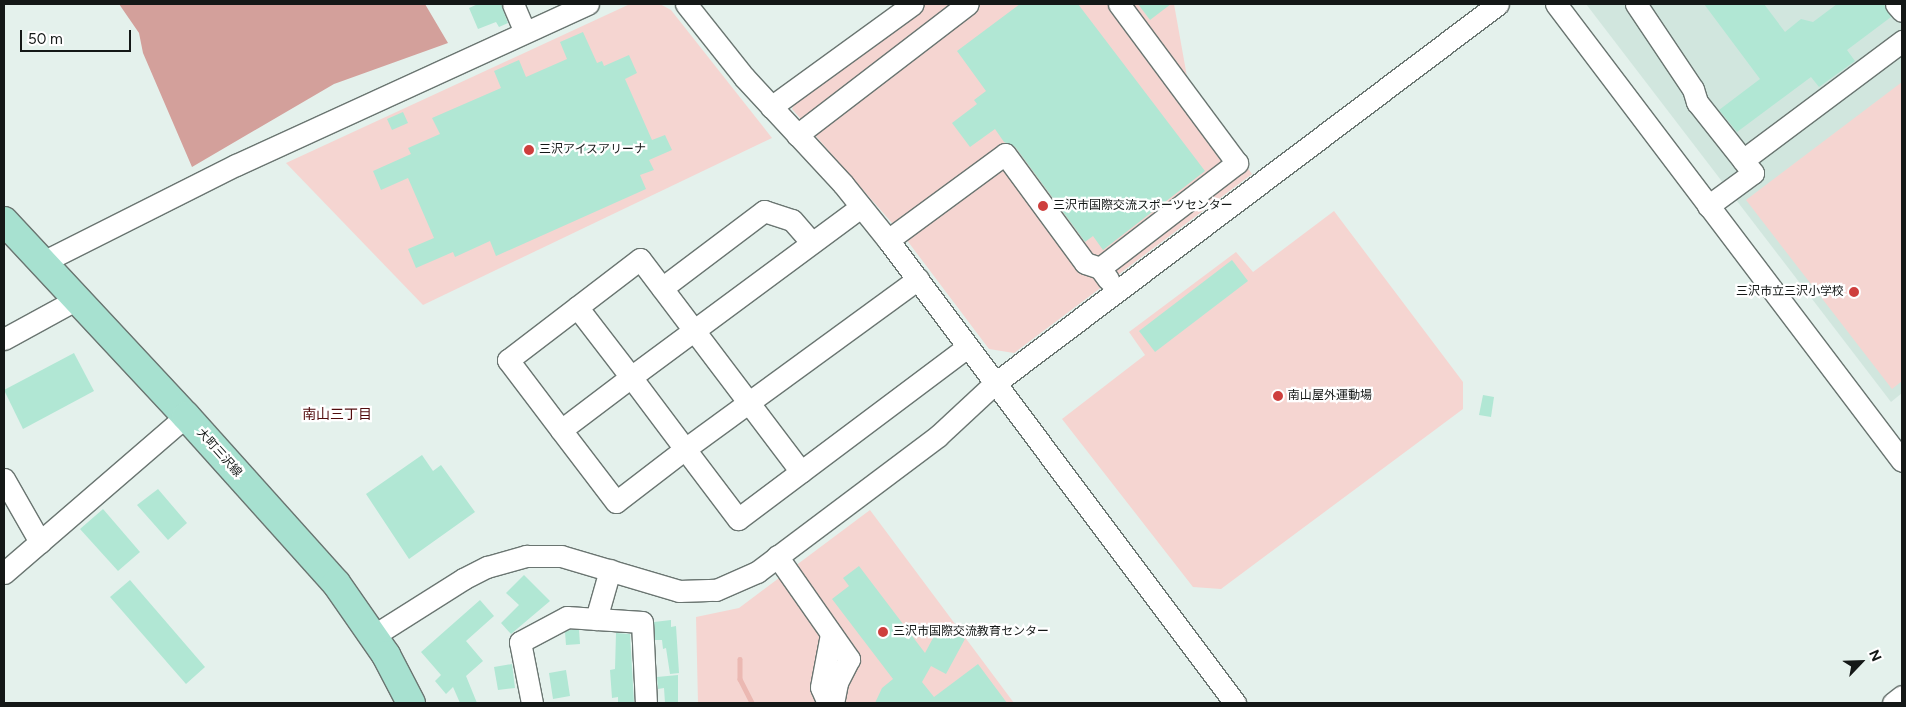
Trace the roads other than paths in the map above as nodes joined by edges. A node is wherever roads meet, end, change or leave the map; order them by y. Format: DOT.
graph roads {
  1 [pos="513,4"];
  2 [pos="588,4"];
  3 [pos="686,4"];
  4 [pos="913,4"];
  5 [pos="968,4"];
  6 [pos="1118,4"];
  7 [pos="1498,4"];
  8 [pos="1556,4"];
  9 [pos="1636,4"];
  10 [pos="1896,4"];
  11 [pos="1902,11"];
  12 [pos="525,32"];
  13 [pos="1902,41"];
  14 [pos="771,107"];
  15 [pos="797,135"];
  16 [pos="1743,160"];
  17 [pos="1708,206"];
  18 [pos="861,207"];
  19 [pos="4,221"];
  20 [pos="888,240"];
  21 [pos="812,243"];
  22 [pos="43,262"];
  23 [pos="1100,268"];
  24 [pos="918,279"];
  25 [pos="662,288"];
  26 [pos="1118,292"];
  27 [pos="77,299"];
  28 [pos="578,307"];
  29 [pos="694,330"];
  30 [pos="4,339"];
  31 [pos="967,347"];
  32 [pos="631,377"];
  33 [pos="994,384"];
  34 [pos="749,402"];
  35 [pos="186,416"];
  36 [pos="561,430"];
  37 [pos="685,449"];
  38 [pos="1902,461"];
  39 [pos="801,472"];
  40 [pos="4,479"];
  41 [pos="40,542"];
  42 [pos="777,556"];
  43 [pos="610,570"];
  44 [pos="4,573"];
  45 [pos="596,619"];
  46 [pos="831,634"];
  47 [pos="374,636"];
  48 [pos="1902,696"];
  49 [pos="410,703"];
  50 [pos="532,703"];
  51 [pos="646,703"];
  52 [pos="828,703"];
  53 [pos="833,703"];
  54 [pos="1236,703"];
  55 [pos="1894,703"];
  1 -- 12 [label="street"];
  2 -- 12 [label="street"];
  3 -- 14 [label="street"];
  4 -- 14 [label="street"];
  5 -- 15 [label="street"];
  6 -- 23 [label="street"];
  7 -- 26 [label="street"];
  8 -- 17 [label="street"];
  9 -- 16 [label="street"];
  10 -- 11 [label="street"];
  12 -- 22 [label="street"];
  13 -- 16 [label="street"];
  14 -- 15 [label="street"];
  15 -- 18 [label="street"];
  16 -- 17 [label="street"];
  17 -- 38 [label="street"];
  18 -- 20 [label="street"];
  18 -- 21 [label="street"];
  19 -- 22 [label="main road, 大町三沢線"];
  20 -- 23 [label="street"];
  20 -- 24 [label="street"];
  21 -- 25 [label="street"];
  21 -- 29 [label="street"];
  22 -- 27 [label="main road, 大町三沢線"];
  23 -- 26 [label="street"];
  24 -- 31 [label="street"];
  24 -- 34 [label="street"];
  25 -- 28 [label="street"];
  25 -- 29 [label="street"];
  26 -- 33 [label="street"];
  27 -- 30 [label="street"];
  27 -- 35 [label="main road, 大町三沢線"];
  28 -- 32 [label="street"];
  28 -- 36 [label="street"];
  29 -- 32 [label="street"];
  29 -- 34 [label="street"];
  31 -- 33 [label="street"];
  31 -- 39 [label="street"];
  32 -- 36 [label="street"];
  32 -- 37 [label="street"];
  33 -- 42 [label="street"];
  33 -- 54 [label="street"];
  34 -- 37 [label="street"];
  34 -- 39 [label="street"];
  35 -- 41 [label="street"];
  35 -- 47 [label="main road, 大町三沢線"];
  36 -- 37 [label="street"];
  37 -- 39 [label="street"];
  40 -- 41 [label="street"];
  41 -- 44 [label="street"];
  42 -- 43 [label="street"];
  42 -- 46 [label="street"];
  43 -- 45 [label="street"];
  43 -- 47 [label="street"];
  45 -- 50 [label="street"];
  45 -- 51 [label="street"];
  46 -- 52 [label="street"];
  46 -- 53 [label="street"];
  47 -- 49 [label="main road, 大町三沢線"];
  48 -- 55 [label="street"];
}
